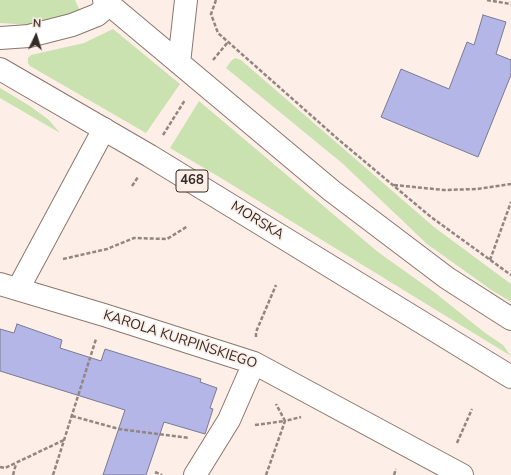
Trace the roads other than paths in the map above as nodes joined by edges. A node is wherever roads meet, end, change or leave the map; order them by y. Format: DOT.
graph roads {
  1 [pos="186,0"];
  2 [pos="110,2"];
  3 [pos="0,38"];
  4 [pos="179,63"];
  5 [pos="0,70"];
  6 [pos="104,129"];
  7 [pos="9,287"];
  8 [pos="511,319"];
  9 [pos="254,363"];
  10 [pos="511,377"];
  11 [pos="199,468"];
  12 [pos="462,475"];
  1 -- 4 [label="main road"];
  2 -- 3 [label="main road"];
  2 -- 4 [label="main road"];
  4 -- 8 [label="main road"];
  5 -- 6 [label="main road, MORSKA / 468"];
  6 -- 7 [label="main road, KAROLA KURPIŃSKIEGO"];
  6 -- 10 [label="main road, MORSKA / 468"];
  7 -- 9 [label="main road, KAROLA KURPIŃSKIEGO"];
  9 -- 11 [label="main road"];
  9 -- 12 [label="main road, KAROLA KURPIŃSKIEGO"];
}
